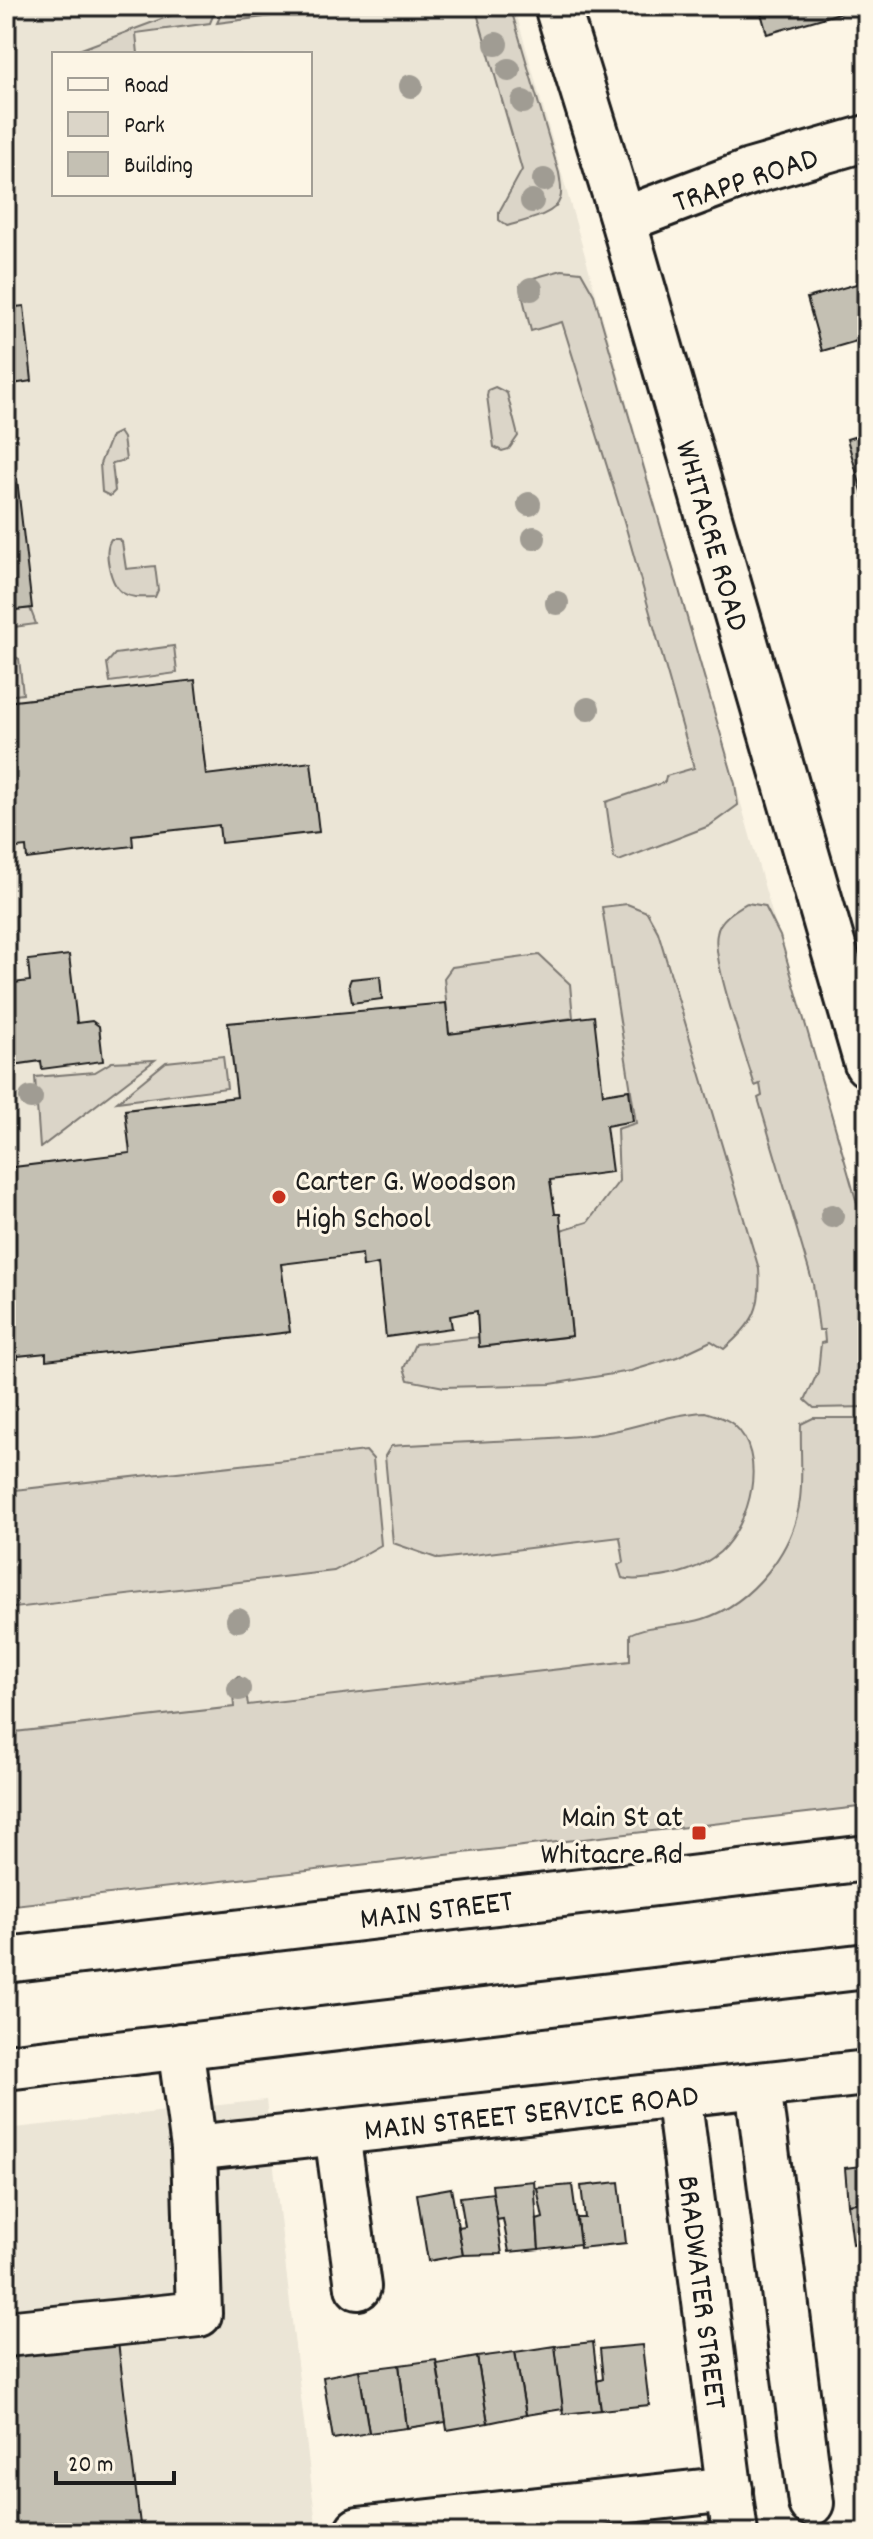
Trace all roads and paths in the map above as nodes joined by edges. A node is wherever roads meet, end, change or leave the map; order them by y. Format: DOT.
graph roads {
  1 [pos="557,6"];
  2 [pos="867,138"];
  3 [pos="623,220"];
  4 [pos="867,1064"];
  5 [pos="867,1858"];
  6 [pos="6,1960"];
  7 [pos="867,1966"];
  8 [pos="180,2046"];
  9 [pos="6,2067"];
  10 [pos="867,2073"];
  11 [pos="758,2086"];
  12 [pos="678,2094"];
  13 [pos="337,2133"];
  14 [pos="194,2148"];
  15 [pos="358,2287"];
  16 [pos="6,2334"];
  17 [pos="730,2489"];
  18 [pos="811,2503"];
  19 [pos="358,2530"];
  20 [pos="735,2533"];
  1 -- 3 [label="street, WHITACRE ROAD"];
  2 -- 3 [label="street, TRAPP ROAD"];
  3 -- 4 [label="street, WHITACRE ROAD"];
  5 -- 6 [label="street, MAIN STREET"];
  7 -- 8 [label="street"];
  8 -- 9 [label="street"];
  8 -- 14 [label="street"];
  10 -- 11 [label="street, MAIN STREET SERVICE ROAD"];
  11 -- 12 [label="street, MAIN STREET SERVICE ROAD"];
  11 -- 18 [label="street"];
  12 -- 13 [label="street, MAIN STREET SERVICE ROAD"];
  12 -- 17 [label="street, BRADWATER STREET"];
  13 -- 14 [label="street, MAIN STREET SERVICE ROAD"];
  13 -- 15 [label="street"];
  14 -- 16 [label="street"];
  17 -- 19 [label="street"];
  17 -- 20 [label="street, BRADWATER STREET"];
}
